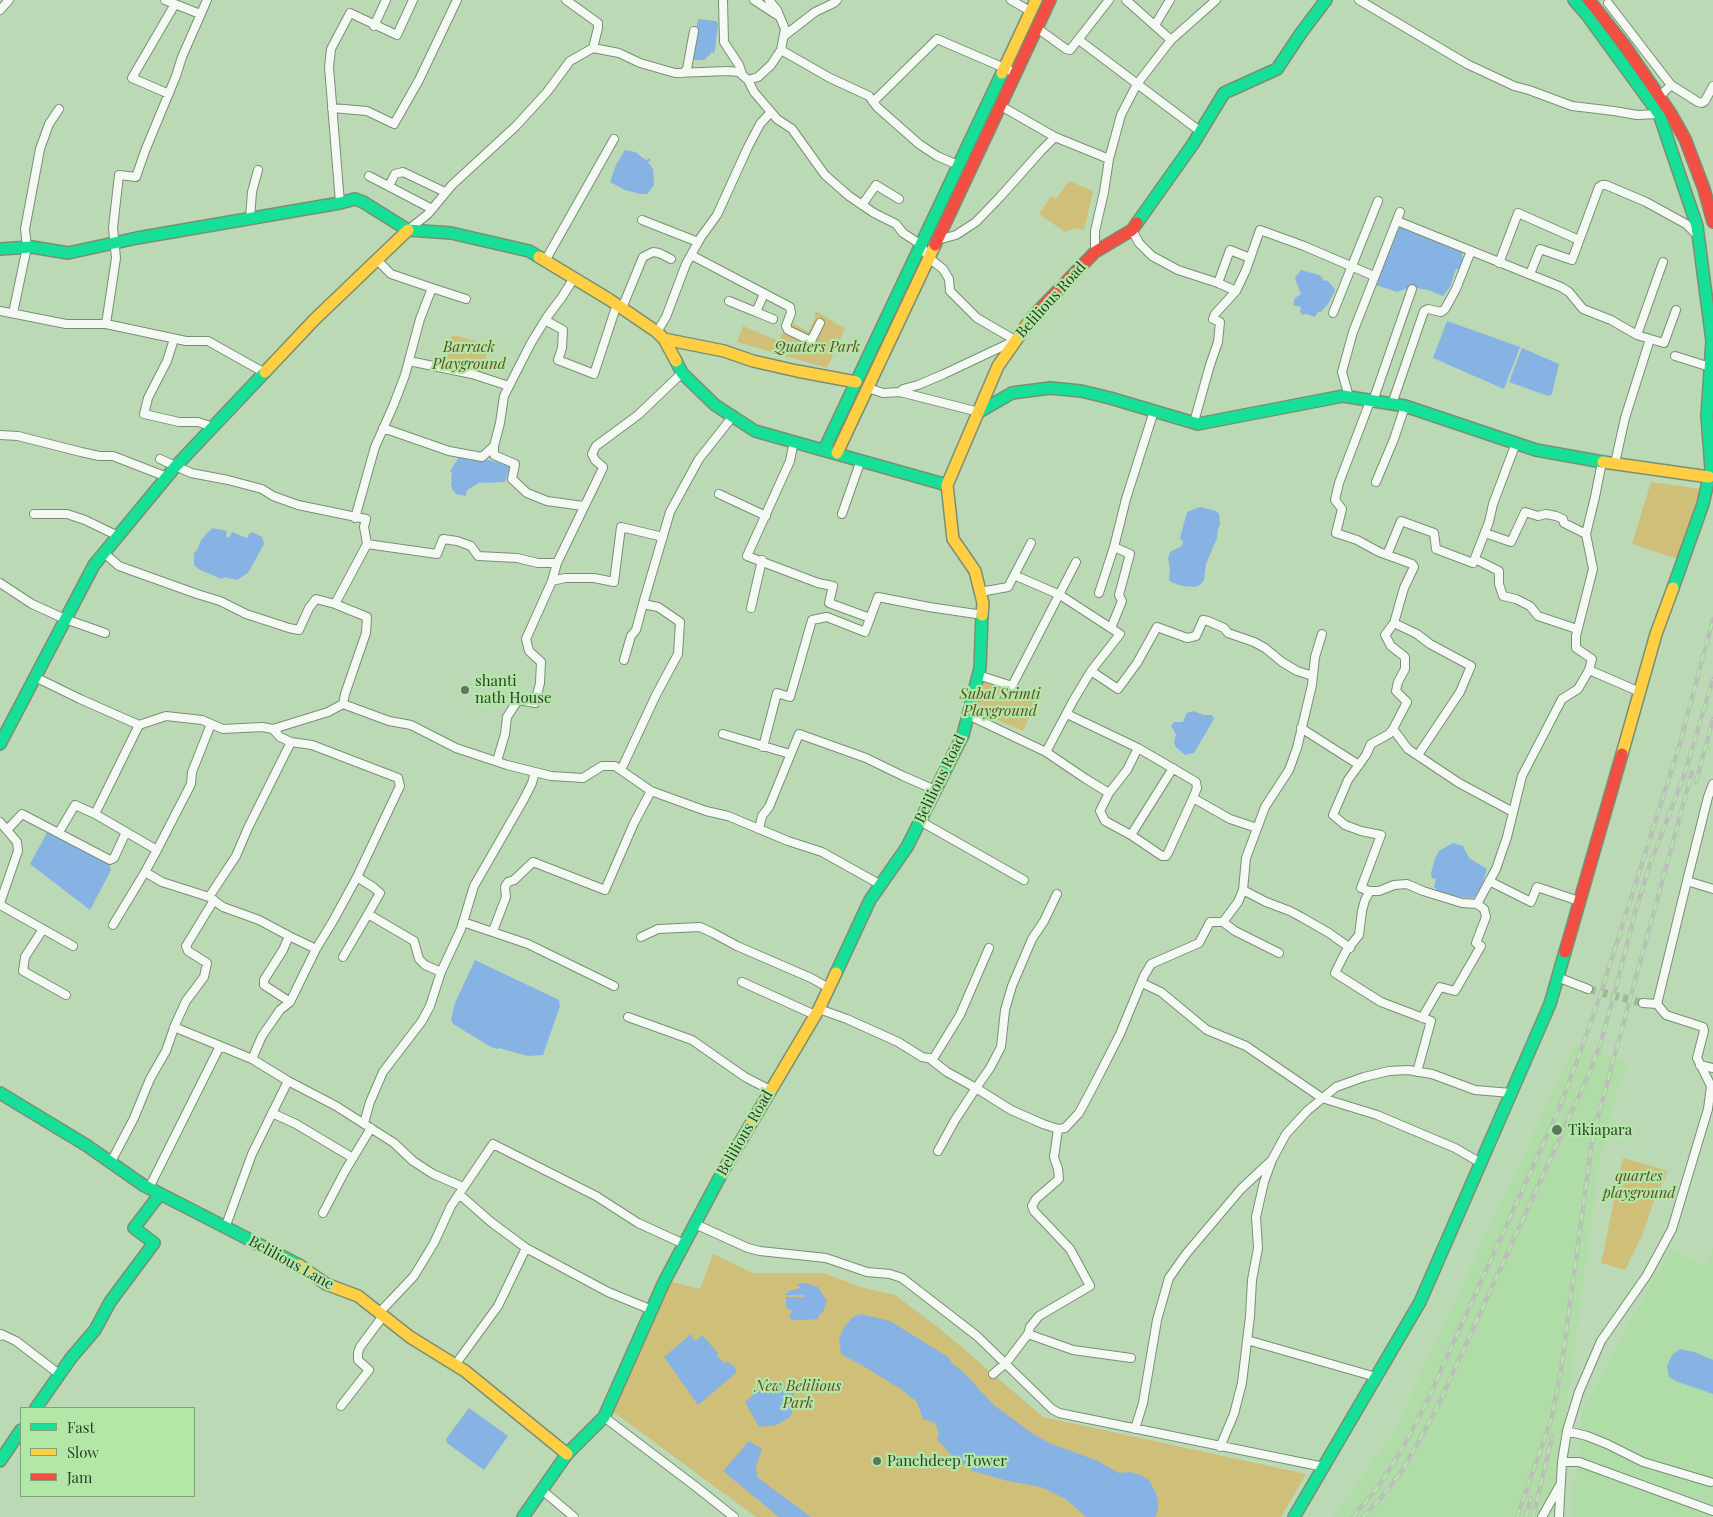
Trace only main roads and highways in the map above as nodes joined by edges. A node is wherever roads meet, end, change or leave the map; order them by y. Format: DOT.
graph roads {
  1 [pos="1036,0"];
  2 [pos="1050,0"];
  3 [pos="1326,0"];
  4 [pos="1574,0"];
  5 [pos="1589,0"];
  6 [pos="1713,222"];
  7 [pos="408,230"];
  8 [pos="0,249"];
  9 [pos="661,336"];
  10 [pos="856,382"];
  11 [pos="979,412"];
  12 [pos="824,450"];
  13 [pos="837,453"];
  14 [pos="1711,471"];
  15 [pos="947,485"];
  16 [pos="0,744"];
  17 [pos="0,1094"];
  18 [pos="160,1194"];
  19 [pos="37,1407"];
  20 [pos="20,1431"];
  21 [pos="568,1454"];
  22 [pos="0,1461"];
  23 [pos="523,1517"];
  24 [pos="1294,1517"];
  1 -- 10 [label="main road"];
  2 -- 13 [label="main road"];
  3 -- 11 [label="main road, Belilious Road"];
  4 -- 14 [label="main road"];
  5 -- 6 [label="main road"];
  7 -- 8 [label="main road"];
  7 -- 9 [label="main road"];
  7 -- 16 [label="main road"];
  9 -- 10 [label="main road"];
  9 -- 12 [label="main road"];
  10 -- 12 [label="main road"];
  11 -- 14 [label="main road"];
  11 -- 15 [label="main road, Belilious Road"];
  12 -- 13 [label="main road"];
  13 -- 15 [label="main road"];
  14 -- 24 [label="main road"];
  15 -- 21 [label="main road, Belilious Road"];
  17 -- 18 [label="main road, Belilious Lane"];
  18 -- 19 [label="main road"];
  18 -- 21 [label="main road, Belilious Lane"];
  20 -- 22 [label="main road"];
  21 -- 23 [label="main road, Belilious Road"];
}
